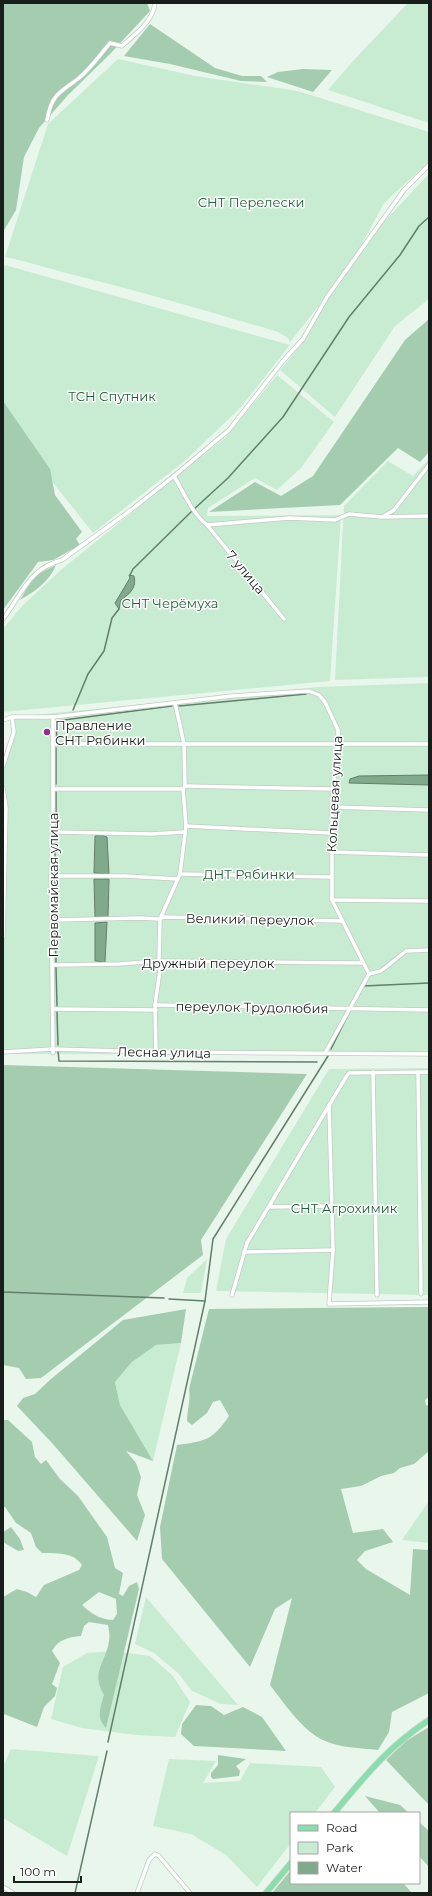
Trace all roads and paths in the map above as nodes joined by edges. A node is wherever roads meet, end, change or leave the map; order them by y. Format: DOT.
graph roads {
  1 [pos="155,3"];
  2 [pos="47,120"];
  3 [pos="429,165"];
  4 [pos="429,465"];
  5 [pos="174,476"];
  6 [pos="429,516"];
  7 [pos="384,517"];
  8 [pos="207,525"];
  9 [pos="284,618"];
  10 [pos="3,619"];
  11 [pos="175,703"];
  12 [pos="12,717"];
  13 [pos="53,717"];
  14 [pos="3,720"];
  15 [pos="338,743"];
  16 [pos="52,744"];
  17 [pos="184,744"];
  18 [pos="429,744"];
  19 [pos="3,766"];
  20 [pos="3,788"];
  21 [pos="184,788"];
  22 [pos="53,789"];
  23 [pos="333,789"];
  24 [pos="332,807"];
  25 [pos="429,810"];
  26 [pos="186,826"];
  27 [pos="53,832"];
  28 [pos="185,832"];
  29 [pos="331,833"];
  30 [pos="332,852"];
  31 [pos="429,855"];
  32 [pos="180,874"];
  33 [pos="51,876"];
  34 [pos="331,877"];
  35 [pos="178,879"];
  36 [pos="332,900"];
  37 [pos="429,901"];
  38 [pos="160,919"];
  39 [pos="52,920"];
  40 [pos="341,921"];
  41 [pos="3,937"];
  42 [pos="429,950"];
  43 [pos="159,961"];
  44 [pos="363,963"];
  45 [pos="53,965"];
  46 [pos="369,974"];
  47 [pos="155,1004"];
  48 [pos="53,1009"];
  49 [pos="156,1010"];
  50 [pos="349,1010"];
  51 [pos="429,1010"];
  52 [pos="53,1051"];
  53 [pos="3,1052"];
  54 [pos="156,1052"];
  55 [pos="325,1053"];
  56 [pos="429,1054"];
  57 [pos="373,1072"];
  58 [pos="418,1072"];
  59 [pos="429,1072"];
  60 [pos="330,1105"];
  61 [pos="271,1205"];
  62 [pos="332,1206"];
  63 [pos="332,1250"];
  64 [pos="244,1252"];
  65 [pos="421,1294"];
  66 [pos="232,1295"];
  67 [pos="378,1295"];
  68 [pos="429,1302"];
  69 [pos="429,1720"];
  70 [pos="335,1812"];
  71 [pos="290,1864"];
  72 [pos="3,1887"];
  73 [pos="13,1893"];
  74 [pos="137,1893"];
  75 [pos="190,1893"];
  76 [pos="266,1893"];
  1 -- 2 [label="street"];
  3 -- 5 [label="street"];
  4 -- 7 [label="street"];
  5 -- 8 [label="street, 7 улица"];
  5 -- 10 [label="street"];
  6 -- 7 [label="street"];
  7 -- 8 [label="street"];
  8 -- 9 [label="street, 7 улица"];
  11 -- 13 [label="street, Кольцевая улица"];
  11 -- 15 [label="street, Кольцевая улица"];
  11 -- 17 [label="street"];
  12 -- 13 [label="street, Кольцевая улица"];
  12 -- 14 [label="street, Кольцевая улица"];
  12 -- 19 [label="street"];
  13 -- 16 [label="street, Первомайская улица"];
  15 -- 17 [label="street"];
  15 -- 18 [label="street"];
  15 -- 23 [label="street, Кольцевая улица"];
  16 -- 17 [label="street"];
  16 -- 22 [label="street, Первомайская улица"];
  17 -- 21 [label="street"];
  20 -- 41 [label="street"];
  21 -- 22 [label="street"];
  21 -- 23 [label="street"];
  21 -- 26 [label="street"];
  22 -- 27 [label="street, Первомайская улица"];
  23 -- 24 [label="street, Кольцевая улица"];
  24 -- 25 [label="street"];
  24 -- 29 [label="street, Кольцевая улица"];
  26 -- 28 [label="street"];
  26 -- 29 [label="street"];
  27 -- 28 [label="street"];
  27 -- 33 [label="street, Первомайская улица"];
  28 -- 32 [label="street"];
  29 -- 30 [label="street, Кольцевая улица"];
  30 -- 31 [label="street"];
  30 -- 34 [label="street, Кольцевая улица"];
  32 -- 34 [label="street"];
  32 -- 35 [label="street"];
  33 -- 35 [label="street"];
  33 -- 39 [label="street, Первомайская улица"];
  34 -- 36 [label="street, Кольцевая улица"];
  35 -- 38 [label="street"];
  36 -- 37 [label="street"];
  36 -- 40 [label="street, Кольцевая улица"];
  38 -- 39 [label="street, Великий переулок"];
  38 -- 40 [label="street, Великий переулок"];
  38 -- 43 [label="street"];
  39 -- 45 [label="street, Первомайская улица"];
  40 -- 44 [label="street, Кольцевая улица"];
  42 -- 46 [label="street"];
  43 -- 44 [label="street, Дружный переулок"];
  43 -- 45 [label="street, Дружный переулок"];
  43 -- 47 [label="street"];
  44 -- 46 [label="street, Кольцевая улица"];
  45 -- 48 [label="street, Первомайская улица"];
  46 -- 50 [label="street"];
  47 -- 49 [label="street"];
  47 -- 50 [label="street, переулок Трудолюбия"];
  48 -- 49 [label="street"];
  48 -- 52 [label="street, Первомайская улица"];
  49 -- 54 [label="street"];
  50 -- 51 [label="street, переулок Трудолюбия"];
  50 -- 55 [label="street"];
  52 -- 53 [label="street, Лесная улица"];
  52 -- 54 [label="street, Лесная улица"];
  54 -- 55 [label="street, Лесная улица"];
  55 -- 56 [label="street, Лесная улица"];
  57 -- 58 [label="street"];
  57 -- 60 [label="street"];
  57 -- 67 [label="street"];
  58 -- 59 [label="street"];
  58 -- 65 [label="street"];
  60 -- 61 [label="street"];
  60 -- 62 [label="street"];
  61 -- 62 [label="street"];
  61 -- 64 [label="street"];
  62 -- 63 [label="street"];
  63 -- 64 [label="street"];
  63 -- 68 [label="street"];
  64 -- 66 [label="street"];
  69 -- 70 [label="main road"];
  71 -- 76 [label="main road"];
  72 -- 73 [label="street"];
  74 -- 75 [label="street"];
}
